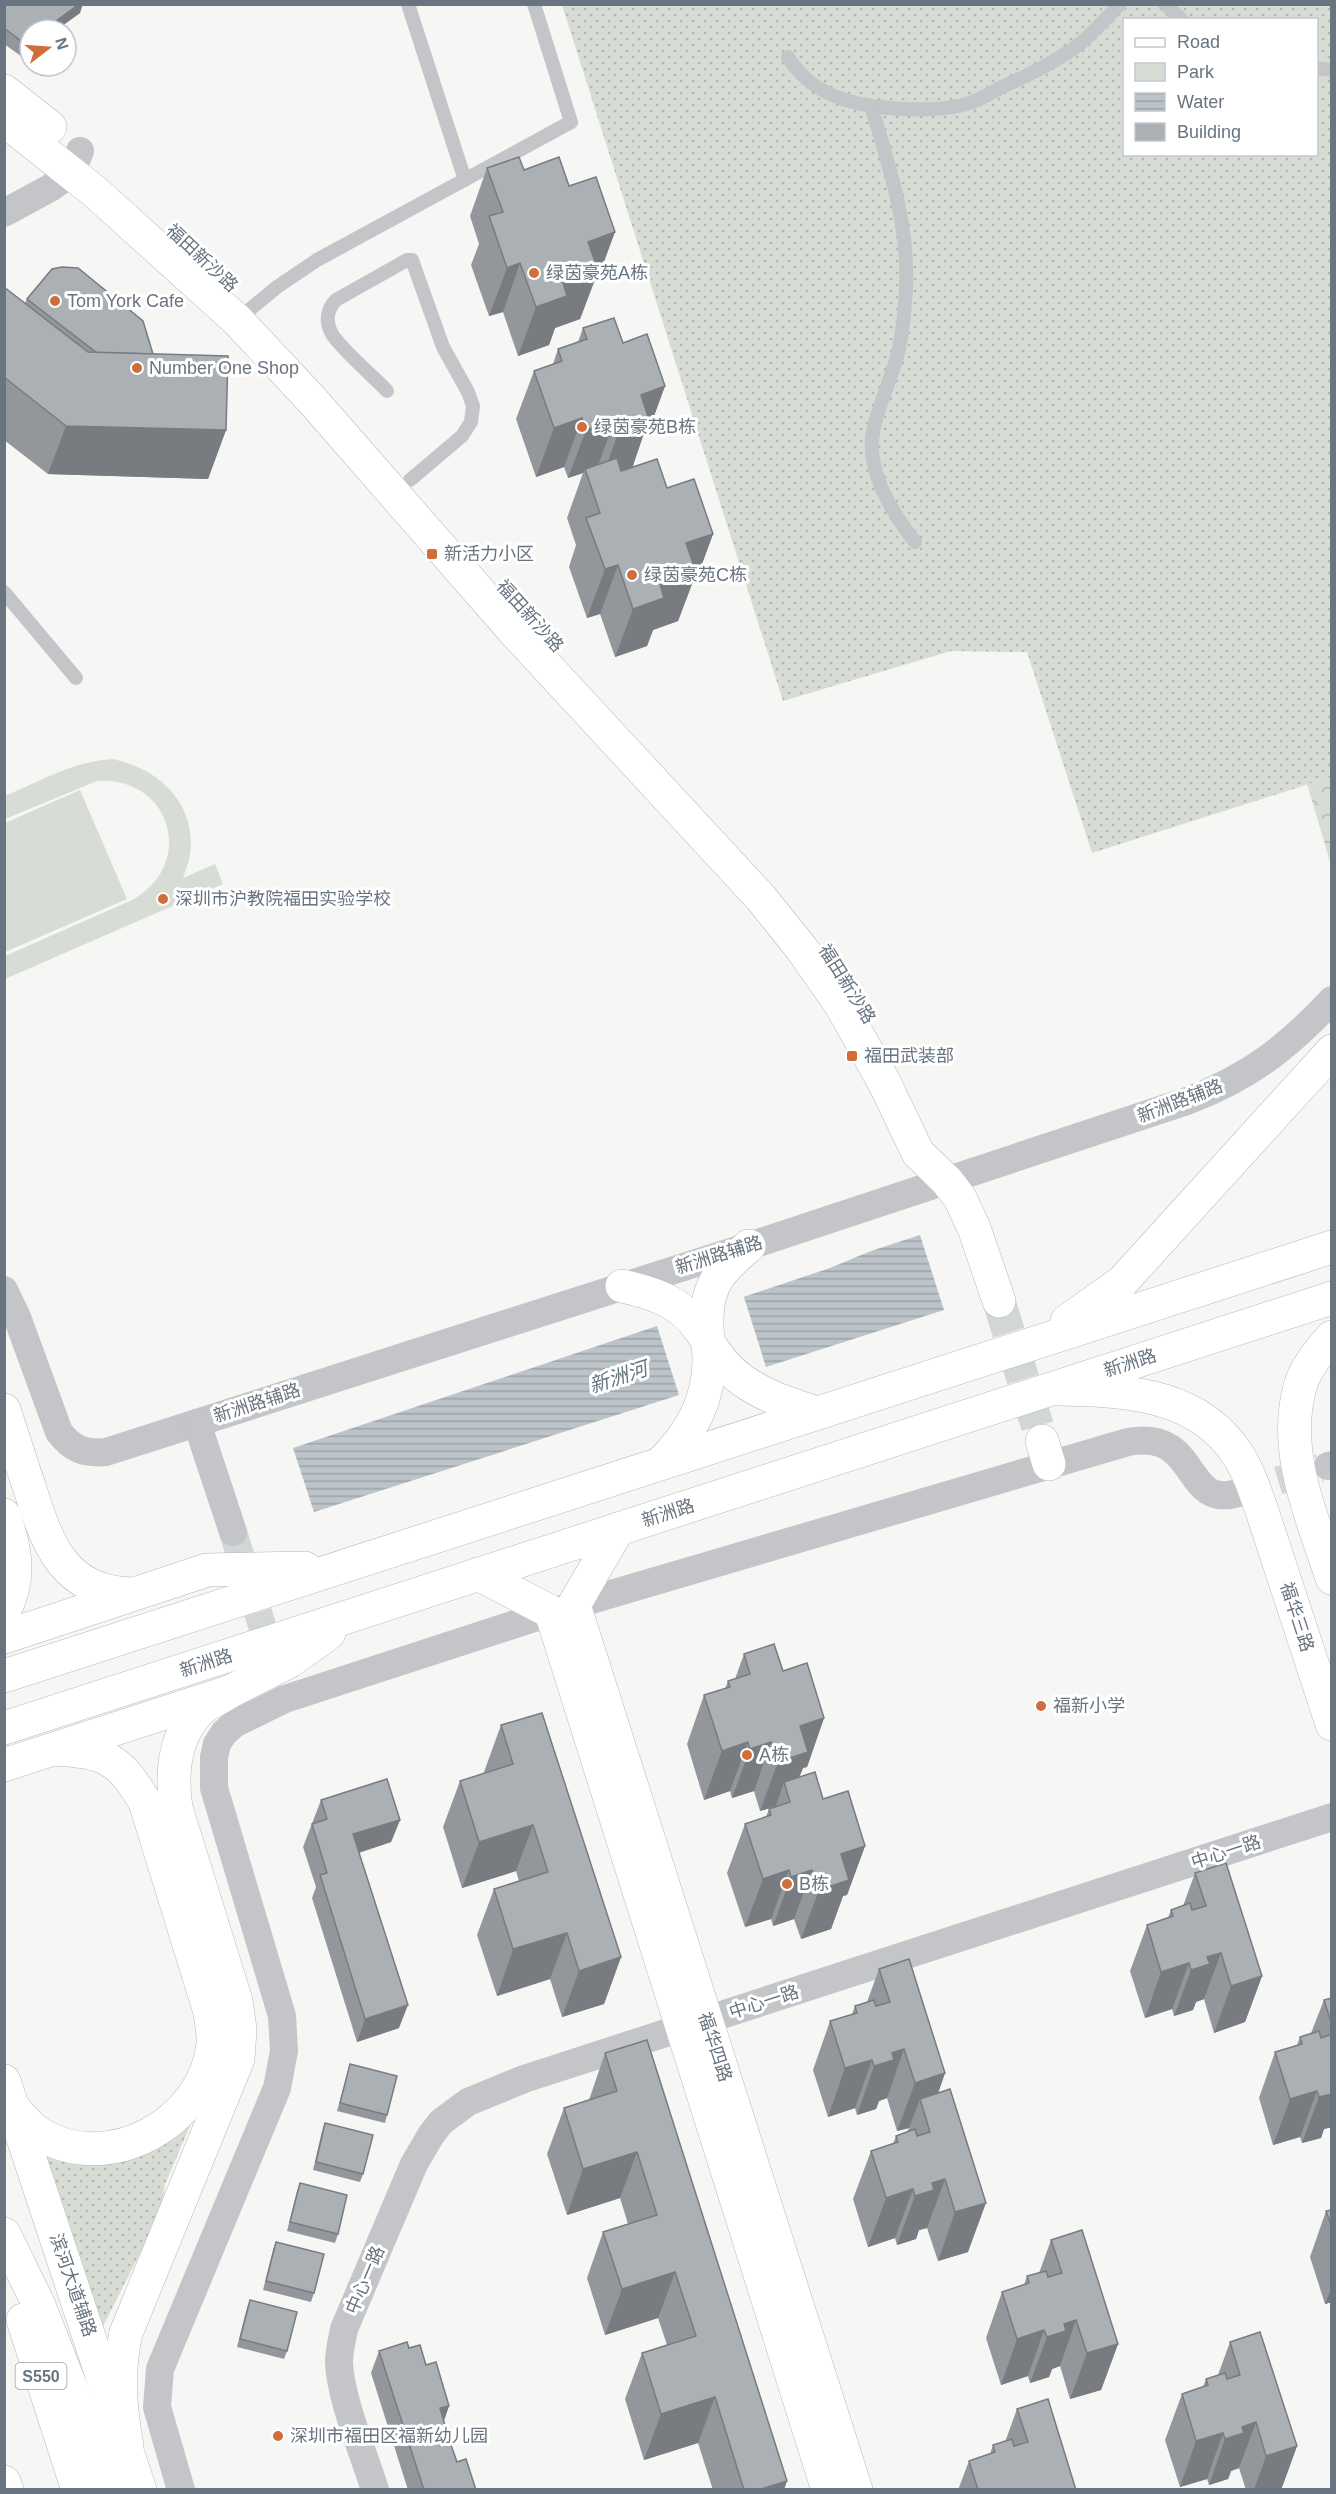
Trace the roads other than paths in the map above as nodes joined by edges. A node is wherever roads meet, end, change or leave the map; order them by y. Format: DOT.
graph roads {
  1 [pos="408,4"];
  2 [pos="534,4"];
  3 [pos="1119,4"];
  4 [pos="1165,4"];
  5 [pos="1180,18"];
  6 [pos="788,57"];
  7 [pos="4,91"];
  8 [pos="871,106"];
  9 [pos="4,120"];
  10 [pos="70,161"];
  11 [pos="465,180"];
  12 [pos="4,193"];
  13 [pos="4,213"];
  14 [pos="245,313"];
  15 [pos="387,391"];
  16 [pos="410,480"];
  17 [pos="915,542"];
  18 [pos="4,592"];
  19 [pos="76,678"];
  20 [pos="1332,1000"];
  21 [pos="1332,1052"];
  22 [pos="947,1181"];
  23 [pos="749,1246"];
  24 [pos="1332,1247"];
  25 [pos="622,1286"];
  26 [pos="4,1290"];
  27 [pos="1332,1298"];
  28 [pos="999,1301"];
  29 [pos="1332,1337"];
  30 [pos="707,1341"];
  31 [pos="1024,1347"];
  32 [pos="1049,1389"];
  33 [pos="4,1410"];
  34 [pos="818,1413"];
  35 [pos="197,1423"];
  36 [pos="659,1464"];
  37 [pos="1250,1502"];
  38 [pos="4,1515"];
  39 [pos="618,1529"];
  40 [pos="233,1532"];
  41 [pos="340,1568"];
  42 [pos="478,1574"];
  43 [pos="1332,1578"];
  44 [pos="134,1594"];
  45 [pos="562,1609"];
  46 [pos="4,1611"];
  47 [pos="355,1614"];
  48 [pos="4,1637"];
  49 [pos="4,1676"];
  50 [pos="229,1692"];
  51 [pos="1332,1724"];
  52 [pos="4,1728"];
  53 [pos="54,1749"];
  54 [pos="4,1766"];
  55 [pos="1332,1817"];
  56 [pos="694,2025"];
  57 [pos="9,2095"];
  58 [pos="4,2234"];
  59 [pos="4,2263"];
  60 [pos="127,2446"];
  61 [pos="4,2482"];
  62 [pos="7,2490"];
  63 [pos="78,2490"];
  64 [pos="111,2490"];
  65 [pos="140,2490"];
  66 [pos="181,2490"];
  67 [pos="375,2490"];
  68 [pos="828,2490"];
  69 [pos="856,2490"];
  1 -- 11 [label="lane"];
  2 -- 11 [label="lane"];
  3 -- 8 [label="lane"];
  4 -- 5 [label="lane"];
  6 -- 8 [label="lane"];
  7 -- 10 [label="main road, 福田新沙路"];
  8 -- 17 [label="lane"];
  9 -- 10 [label="main road, 福田新沙路"];
  10 -- 12 [label="street"];
  10 -- 13 [label="street"];
  10 -- 14 [label="main road, 福田新沙路"];
  11 -- 14 [label="lane"];
  14 -- 16 [label="main road, 福田新沙路"];
  14 -- 22 [label="main road, 福田新沙路"];
  15 -- 16 [label="lane"];
  16 -- 22 [label="main road, 福田新沙路"];
  18 -- 19 [label="lane"];
  20 -- 22 [label="street, 新洲路辅路"];
  21 -- 31 [label="main road"];
  22 -- 23 [label="street, 新洲路辅路"];
  22 -- 28 [label="main road, 福田新沙路"];
  23 -- 25 [label="street, 新洲路辅路"];
  23 -- 30 [label="main road"];
  24 -- 31 [label="main road"];
  25 -- 30 [label="main road"];
  25 -- 35 [label="street, 新洲路辅路"];
  26 -- 35 [label="street, 新洲路辅路"];
  27 -- 32 [label="main road, 新洲路"];
  29 -- 43 [label="main road"];
  30 -- 34 [label="main road"];
  30 -- 36 [label="main road"];
  31 -- 34 [label="main road"];
  32 -- 37 [label="main road, 福华三路"];
  32 -- 39 [label="main road, 新洲路"];
  33 -- 44 [label="main road"];
  34 -- 36 [label="main road"];
  35 -- 40 [label="street"];
  36 -- 41 [label="main road"];
  37 -- 45 [label="street"];
  37 -- 51 [label="main road, 福华三路"];
  38 -- 46 [label="main road"];
  39 -- 42 [label="main road, 新洲路"];
  39 -- 45 [label="main road"];
  41 -- 44 [label="main road"];
  41 -- 49 [label="main road"];
  42 -- 45 [label="main road"];
  42 -- 47 [label="main road, 新洲路"];
  44 -- 48 [label="main road"];
  45 -- 56 [label="main road, 福华四路"];
  45 -- 66 [label="street"];
  47 -- 50 [label="main road"];
  47 -- 52 [label="main road, 新洲路"];
  50 -- 53 [label="main road"];
  50 -- 60 [label="main road"];
  53 -- 54 [label="main road"];
  53 -- 57 [label="main road"];
  55 -- 56 [label="street, 中心一路"];
  56 -- 67 [label="street, 中心一路"];
  56 -- 68 [label="main road, 福华四路"];
  56 -- 69 [label="main road, 福华四路"];
  57 -- 60 [label="main road, 滨河大道辅路"];
  58 -- 64 [label="main road"];
  59 -- 63 [label="main road, S550"];
  60 -- 65 [label="main road, 滨河大道辅路"];
  61 -- 62 [label="main road"];
}
